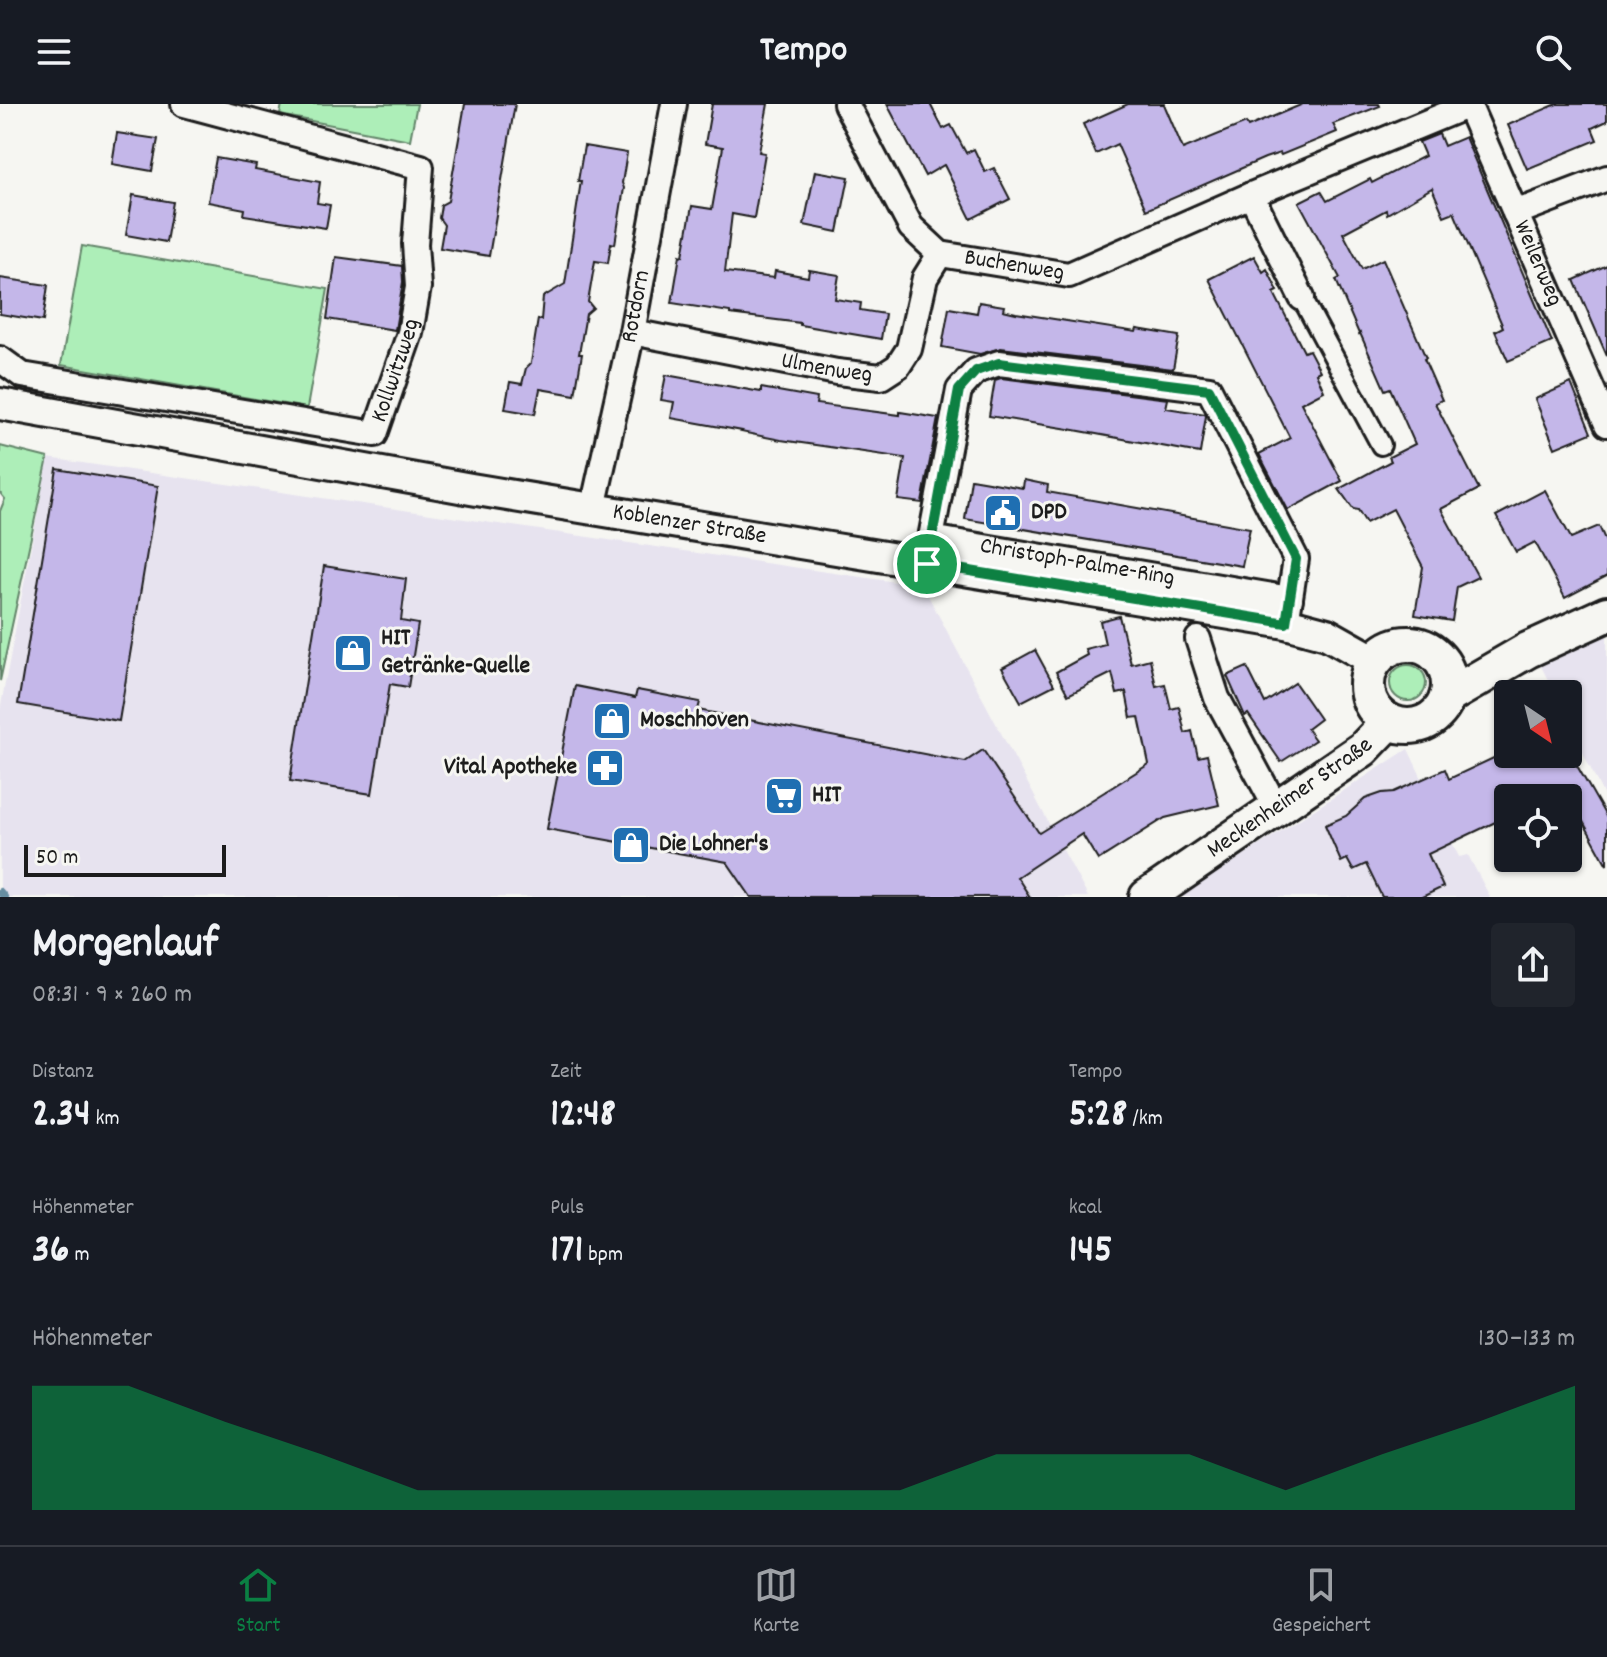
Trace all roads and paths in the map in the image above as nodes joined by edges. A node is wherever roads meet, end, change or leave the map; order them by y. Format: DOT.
graph roads {
  1 [pos="184,104"];
  2 [pos="674,104"];
  3 [pos="846,104"];
  4 [pos="1469,104"];
  5 [pos="1607,178"];
  6 [pos="1251,195"];
  7 [pos="1515,213"];
  8 [pos="940,254"];
  9 [pos="1302,298"];
  10 [pos="632,332"];
  11 [pos="0,359"];
  12 [pos="0,404"];
  13 [pos="1607,424"];
  14 [pos="1381,445"];
  15 [pos="593,508"];
  16 [pos="929,551"];
  17 [pos="1288,611"];
  18 [pos="1607,614"];
  19 [pos="1198,639"];
  20 [pos="1528,650"];
  21 [pos="1437,656"];
  22 [pos="1375,661"];
  23 [pos="1447,697"];
  24 [pos="1389,722"];
  25 [pos="1277,809"];
  26 [pos="1147,897"];
  1 -- 11 [label="street, Kollwitzweg"];
  2 -- 10 [label="street, Rotdorn"];
  3 -- 8 [label="street, Buchenweg"];
  4 -- 6 [label="street, Buchenweg"];
  4 -- 7 [label="street, Weilerweg"];
  5 -- 7 [label="street"];
  6 -- 8 [label="street, Buchenweg"];
  6 -- 9 [label="street"];
  7 -- 13 [label="street, Weilerweg"];
  8 -- 10 [label="street, Ulmenweg"];
  9 -- 14 [label="street"];
  10 -- 15 [label="street, Rotdorn"];
  12 -- 15 [label="street, Koblenzer Straße"];
  15 -- 16 [label="street, Koblenzer Straße"];
  16 -- 17 [label="street, Koblenzer Straße"];
  16 -- 17 [label="street"];
  17 -- 22 [label="street, Koblenzer Straße"];
  18 -- 20 [label="main road"];
  19 -- 25 [label="street"];
  20 -- 21 [label="main road"];
  20 -- 23 [label="main road"];
  21 -- 22 [label="main road"];
  21 -- 23 [label="main road"];
  22 -- 24 [label="main road"];
  23 -- 24 [label="main road"];
  24 -- 25 [label="main road, Meckenheimer Straße"];
  25 -- 26 [label="main road, Meckenheimer Straße"];
}
